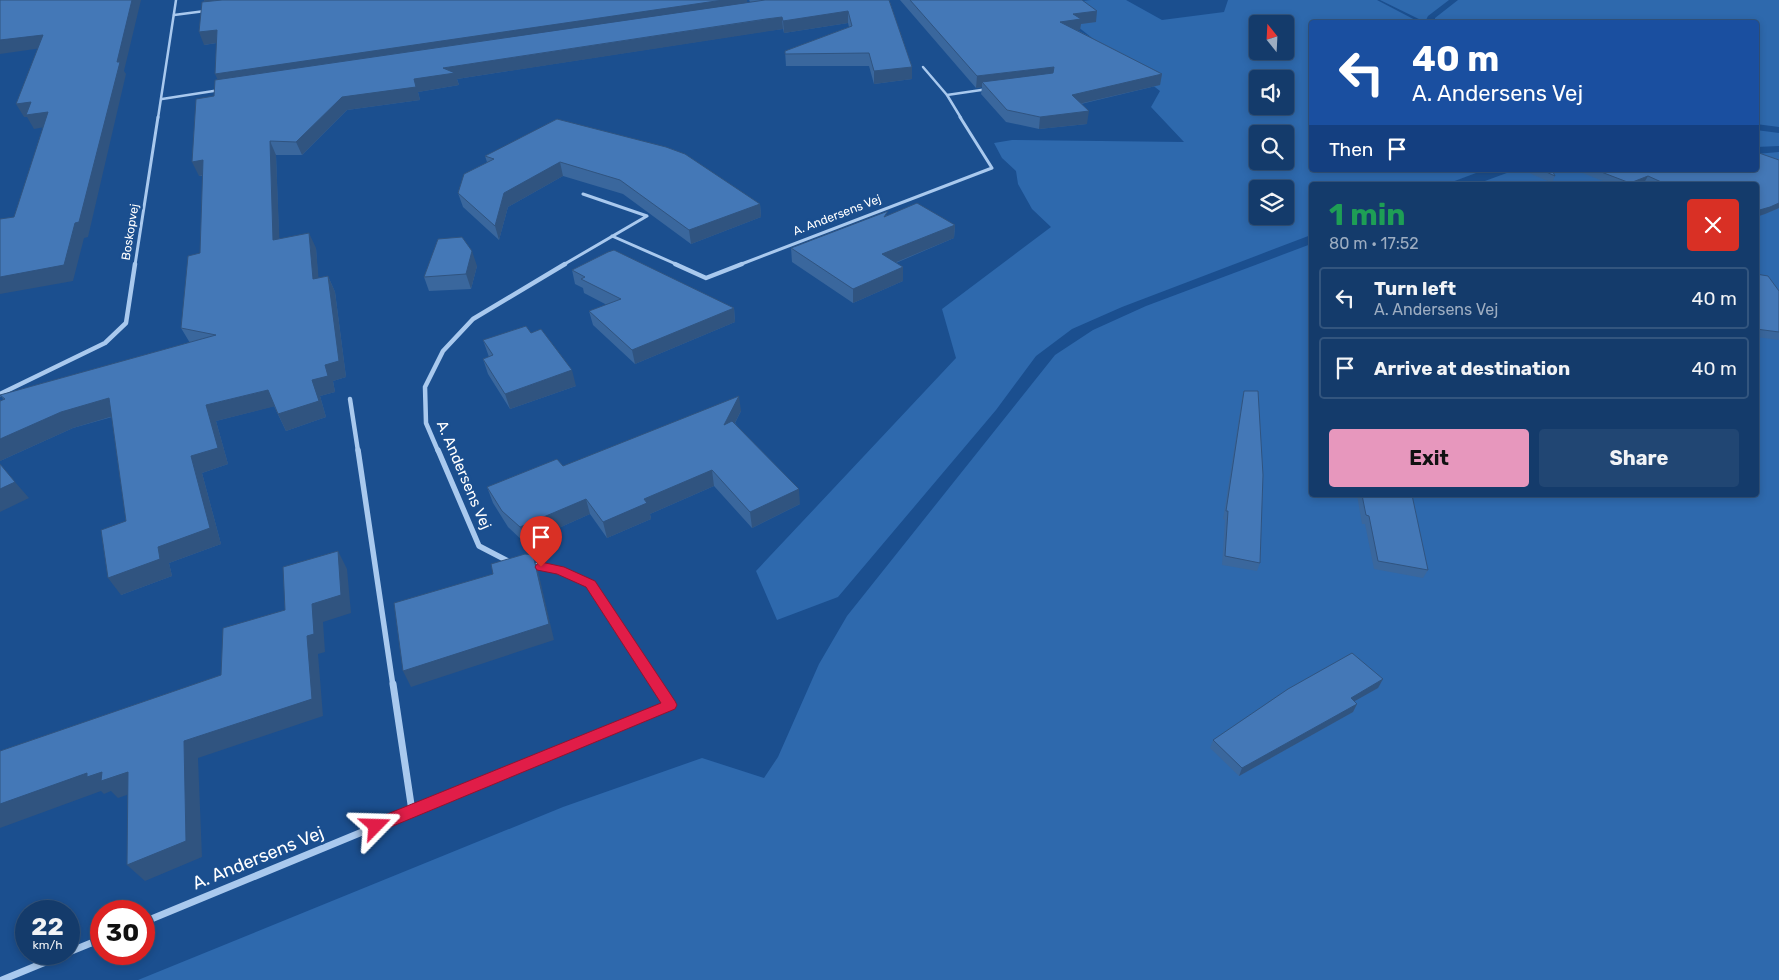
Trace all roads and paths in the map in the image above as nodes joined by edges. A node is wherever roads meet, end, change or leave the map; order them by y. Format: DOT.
graph roads {
  1 [pos="176,0"];
  2 [pos="211,11"];
  3 [pos="174,15"];
  4 [pos="923,67"];
  5 [pos="994,88"];
  6 [pos="220,90"];
  7 [pos="946,95"];
  8 [pos="162,99"];
  9 [pos="583,194"];
  10 [pos="612,236"];
  11 [pos="0,394"];
  12 [pos="350,399"];
  13 [pos="514,562"];
  14 [pos="523,564"];
  15 [pos="412,812"];
  16 [pos="155,917"];
  17 [pos="38,965"];
  18 [pos="2,980"];
  1 -- 3 [label="street, Boskopvej"];
  2 -- 3 [label="street"];
  3 -- 8 [label="street, Boskopvej"];
  4 -- 7 [label="street, A. Andersens Vej"];
  5 -- 7 [label="street"];
  6 -- 8 [label="street"];
  7 -- 10 [label="street, A. Andersens Vej"];
  8 -- 11 [label="street, Boskopvej"];
  9 -- 10 [label="street, A. Andersens Vej"];
  10 -- 13 [label="street, A. Andersens Vej"];
  12 -- 15 [label="street"];
  14 -- 15 [label="street, A. Andersens Vej"];
  15 -- 16 [label="street, A. Andersens Vej"];
  17 -- 18 [label="street"];
}
